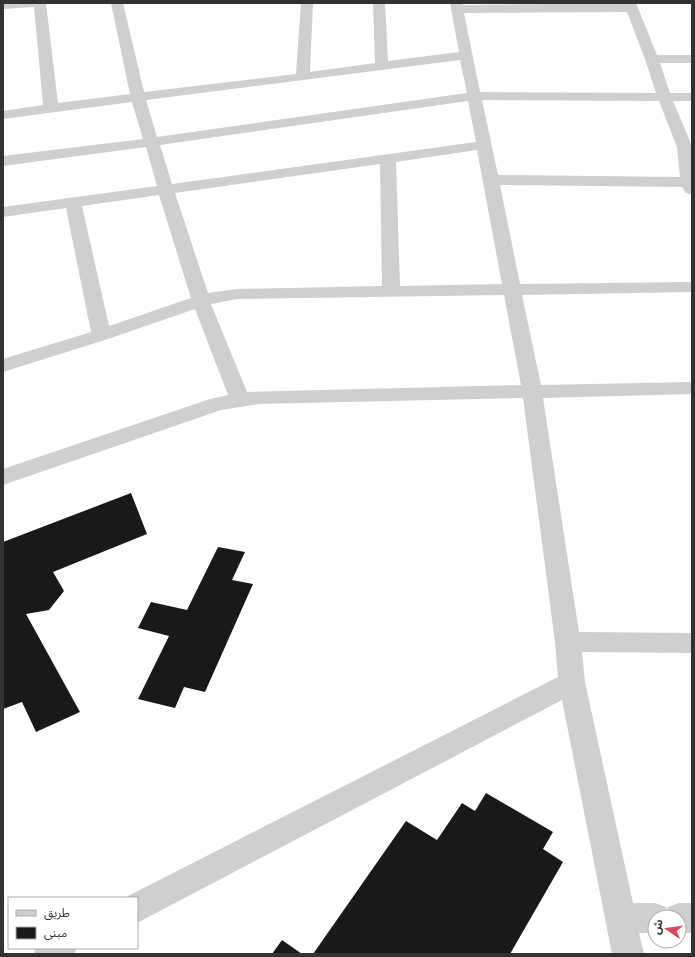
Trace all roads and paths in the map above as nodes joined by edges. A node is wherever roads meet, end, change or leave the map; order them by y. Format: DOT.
graph roads {
  1 [pos="39,3"];
  2 [pos="117,3"];
  3 [pos="308,3"];
  4 [pos="379,3"];
  5 [pos="3,5"];
  6 [pos="457,6"];
  7 [pos="632,6"];
  8 [pos="466,55"];
  9 [pos="652,59"];
  10 [pos="692,59"];
  11 [pos="382,67"];
  12 [pos="303,77"];
  13 [pos="474,96"];
  14 [pos="138,97"];
  15 [pos="664,97"];
  16 [pos="692,97"];
  17 [pos="51,109"];
  18 [pos="3,115"];
  19 [pos="153,142"];
  20 [pos="484,145"];
  21 [pos="689,147"];
  22 [pos="388,159"];
  23 [pos="3,161"];
  24 [pos="491,180"];
  25 [pos="690,186"];
  26 [pos="166,190"];
  27 [pos="73,203"];
  28 [pos="3,212"];
  29 [pos="692,287"];
  30 [pos="512,290"];
  31 [pos="391,292"];
  32 [pos="201,301"];
  33 [pos="102,335"];
  34 [pos="3,366"];
  35 [pos="692,388"];
  36 [pos="532,391"];
  37 [pos="240,399"];
  38 [pos="3,477"];
  39 [pos="568,642"];
  40 [pos="692,642"];
  41 [pos="572,682"];
  42 [pos="138,907"];
  43 [pos="621,918"];
  44 [pos="647,918"];
  45 [pos="59,949"];
  46 [pos="49,954"];
  47 [pos="628,954"];
  1 -- 5 [label="street"];
  1 -- 17 [label="street"];
  2 -- 14 [label="street"];
  3 -- 12 [label="street"];
  4 -- 11 [label="street"];
  6 -- 7 [label="street"];
  6 -- 8 [label="street"];
  7 -- 9 [label="street"];
  8 -- 11 [label="street"];
  8 -- 13 [label="street"];
  9 -- 10 [label="street"];
  9 -- 15 [label="street"];
  11 -- 12 [label="street"];
  12 -- 14 [label="street"];
  13 -- 15 [label="street"];
  13 -- 19 [label="street"];
  13 -- 20 [label="street"];
  14 -- 17 [label="street"];
  14 -- 19 [label="street"];
  15 -- 16 [label="street"];
  15 -- 21 [label="street"];
  17 -- 18 [label="street"];
  19 -- 23 [label="street"];
  19 -- 26 [label="street"];
  20 -- 22 [label="street"];
  20 -- 24 [label="street"];
  21 -- 25 [label="street"];
  22 -- 26 [label="street"];
  22 -- 31 [label="street"];
  24 -- 25 [label="street"];
  24 -- 30 [label="street"];
  26 -- 27 [label="street"];
  26 -- 32 [label="street"];
  27 -- 28 [label="street"];
  27 -- 33 [label="street"];
  29 -- 30 [label="street"];
  30 -- 31 [label="street"];
  30 -- 36 [label="street"];
  31 -- 32 [label="street"];
  32 -- 33 [label="street"];
  32 -- 37 [label="street"];
  33 -- 34 [label="street"];
  35 -- 36 [label="street"];
  36 -- 37 [label="street"];
  36 -- 39 [label="street"];
  37 -- 38 [label="street"];
  39 -- 40 [label="street"];
  39 -- 41 [label="street"];
  41 -- 42 [label="street"];
  41 -- 43 [label="street"];
  43 -- 44 [label="street"];
  43 -- 47 [label="street"];
  45 -- 46 [label="street"];
}
